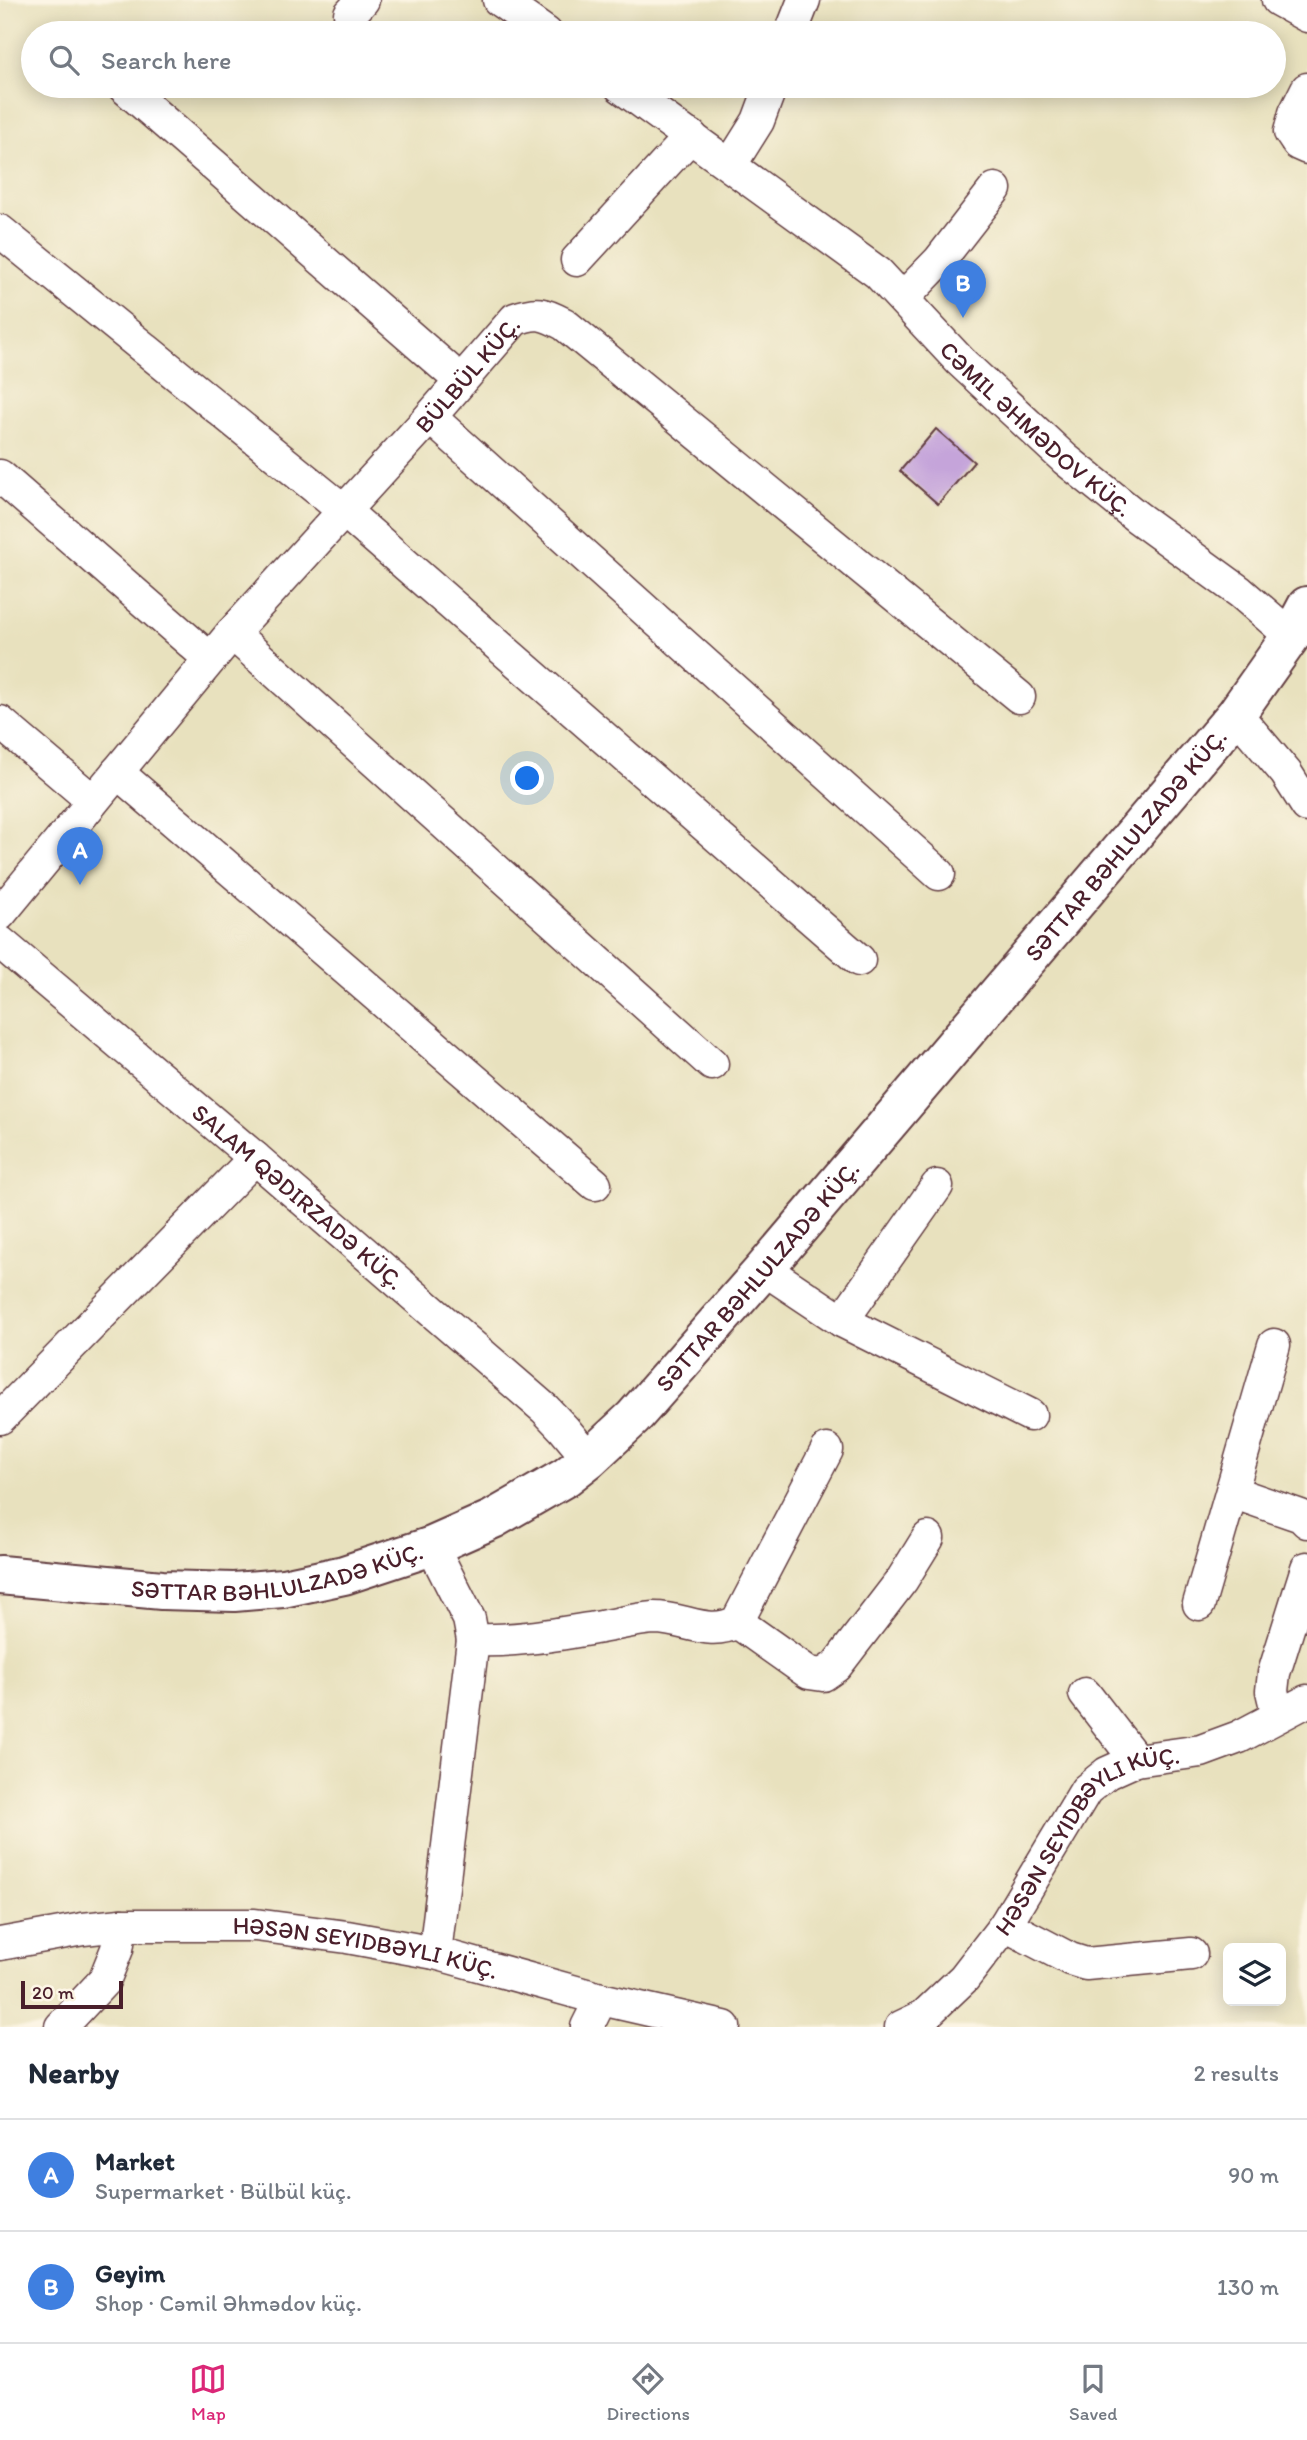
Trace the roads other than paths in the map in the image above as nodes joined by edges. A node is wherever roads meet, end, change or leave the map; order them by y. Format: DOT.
graph roads {
  1 [pos="499,0"];
  2 [pos="804,0"];
  3 [pos="1278,0"];
  4 [pos="1307,16"];
  5 [pos="529,21"];
  6 [pos="796,21"];
  7 [pos="1307,89"];
  8 [pos="137,98"];
  9 [pos="637,98"];
  10 [pos="767,98"];
  11 [pos="691,136"];
  12 [pos="1307,148"];
  13 [pos="731,164"];
  14 [pos="995,189"];
  15 [pos="0,231"];
  16 [pos="577,260"];
  17 [pos="903,298"];
  18 [pos="461,381"];
  19 [pos="430,417"];
  20 [pos="0,476"];
  21 [pos="342,510"];
  22 [pos="1299,621"];
  23 [pos="232,633"];
  24 [pos="210,659"];
  25 [pos="1019,698"];
  26 [pos="1236,713"];
  27 [pos="0,722"];
  28 [pos="117,772"];
  29 [pos="93,801"];
  30 [pos="1307,806"];
  31 [pos="939,874"];
  32 [pos="0,914"];
  33 [pos="0,942"];
  34 [pos="859,960"];
  35 [pos="712,1064"];
  36 [pos="255,1158"];
  37 [pos="595,1184"];
  38 [pos="937,1186"];
  39 [pos="764,1269"];
  40 [pos="842,1321"];
  41 [pos="1274,1345"];
  42 [pos="1030,1415"];
  43 [pos="0,1418"];
  44 [pos="827,1450"];
  45 [pos="589,1459"];
  46 [pos="1232,1492"];
  47 [pos="1307,1522"];
  48 [pos="928,1538"];
  49 [pos="432,1546"];
  50 [pos="1307,1568"];
  51 [pos="0,1575"];
  52 [pos="1199,1604"];
  53 [pos="737,1622"];
  54 [pos="473,1640"];
  55 [pos="1085,1694"];
  56 [pos="1307,1702"];
  57 [pos="1279,1716"];
  58 [pos="1136,1760"];
  59 [pos="121,1925"];
  60 [pos="1005,1925"];
  61 [pos="0,1944"];
  62 [pos="435,1953"];
  63 [pos="1191,1954"];
  64 [pos="601,1998"];
  65 [pos="61,2027"];
  66 [pos="587,2027"];
  67 [pos="724,2027"];
  68 [pos="901,2027"];
  1 -- 5 [label="street"];
  2 -- 6 [label="street"];
  3 -- 4 [label="street"];
  7 -- 12 [label="street"];
  8 -- 18 [label="street"];
  9 -- 11 [label="street, CƏMIL ƏHMƏDOV KÜÇ."];
  10 -- 13 [label="street"];
  11 -- 13 [label="street, CƏMIL ƏHMƏDOV KÜÇ."];
  11 -- 16 [label="street"];
  13 -- 17 [label="street, CƏMIL ƏHMƏDOV KÜÇ."];
  14 -- 17 [label="street"];
  15 -- 21 [label="street"];
  17 -- 22 [label="street, CƏMIL ƏHMƏDOV KÜÇ."];
  18 -- 19 [label="street, BÜLBÜL KÜÇ."];
  18 -- 25 [label="street, BÜLBÜL KÜÇ."];
  19 -- 21 [label="street, BÜLBÜL KÜÇ."];
  19 -- 31 [label="street"];
  20 -- 24 [label="street"];
  21 -- 23 [label="street, BÜLBÜL KÜÇ."];
  21 -- 34 [label="street"];
  22 -- 26 [label="street, SƏTTAR BƏHLULZADƏ KÜÇ."];
  23 -- 24 [label="street, BÜLBÜL KÜÇ."];
  23 -- 35 [label="street"];
  24 -- 28 [label="street, BÜLBÜL KÜÇ."];
  26 -- 30 [label="street"];
  26 -- 39 [label="street, SƏTTAR BƏHLULZADƏ KÜÇ."];
  27 -- 29 [label="street"];
  28 -- 29 [label="street, BÜLBÜL KÜÇ."];
  28 -- 37 [label="street"];
  29 -- 32 [label="street, BÜLBÜL KÜÇ."];
  33 -- 36 [label="street, SALAM QƏDIRZADƏ KÜÇ."];
  36 -- 43 [label="street"];
  36 -- 45 [label="street, SALAM QƏDIRZADƏ KÜÇ."];
  38 -- 40 [label="street"];
  39 -- 40 [label="street"];
  39 -- 45 [label="street, SƏTTAR BƏHLULZADƏ KÜÇ."];
  40 -- 42 [label="street"];
  41 -- 46 [label="street"];
  44 -- 53 [label="street"];
  45 -- 49 [label="street, SƏTTAR BƏHLULZADƏ KÜÇ."];
  46 -- 47 [label="street"];
  46 -- 52 [label="street"];
  48 -- 53 [label="street"];
  49 -- 51 [label="street, SƏTTAR BƏHLULZADƏ KÜÇ."];
  49 -- 54 [label="street"];
  50 -- 57 [label="street"];
  53 -- 54 [label="street"];
  54 -- 62 [label="street"];
  55 -- 58 [label="street"];
  56 -- 57 [label="street, HƏSƏN SEYIDBƏYLI KÜÇ."];
  57 -- 58 [label="street, HƏSƏN SEYIDBƏYLI KÜÇ."];
  58 -- 60 [label="street, HƏSƏN SEYIDBƏYLI KÜÇ."];
  59 -- 61 [label="street, HƏSƏN SEYIDBƏYLI KÜÇ."];
  59 -- 62 [label="street, HƏSƏN SEYIDBƏYLI KÜÇ."];
  59 -- 65 [label="street"];
  60 -- 63 [label="street"];
  60 -- 68 [label="street, HƏSƏN SEYIDBƏYLI KÜÇ."];
  62 -- 64 [label="street, HƏSƏN SEYIDBƏYLI KÜÇ."];
  64 -- 66 [label="street"];
  64 -- 67 [label="street, HƏSƏN SEYIDBƏYLI KÜÇ."];
}
